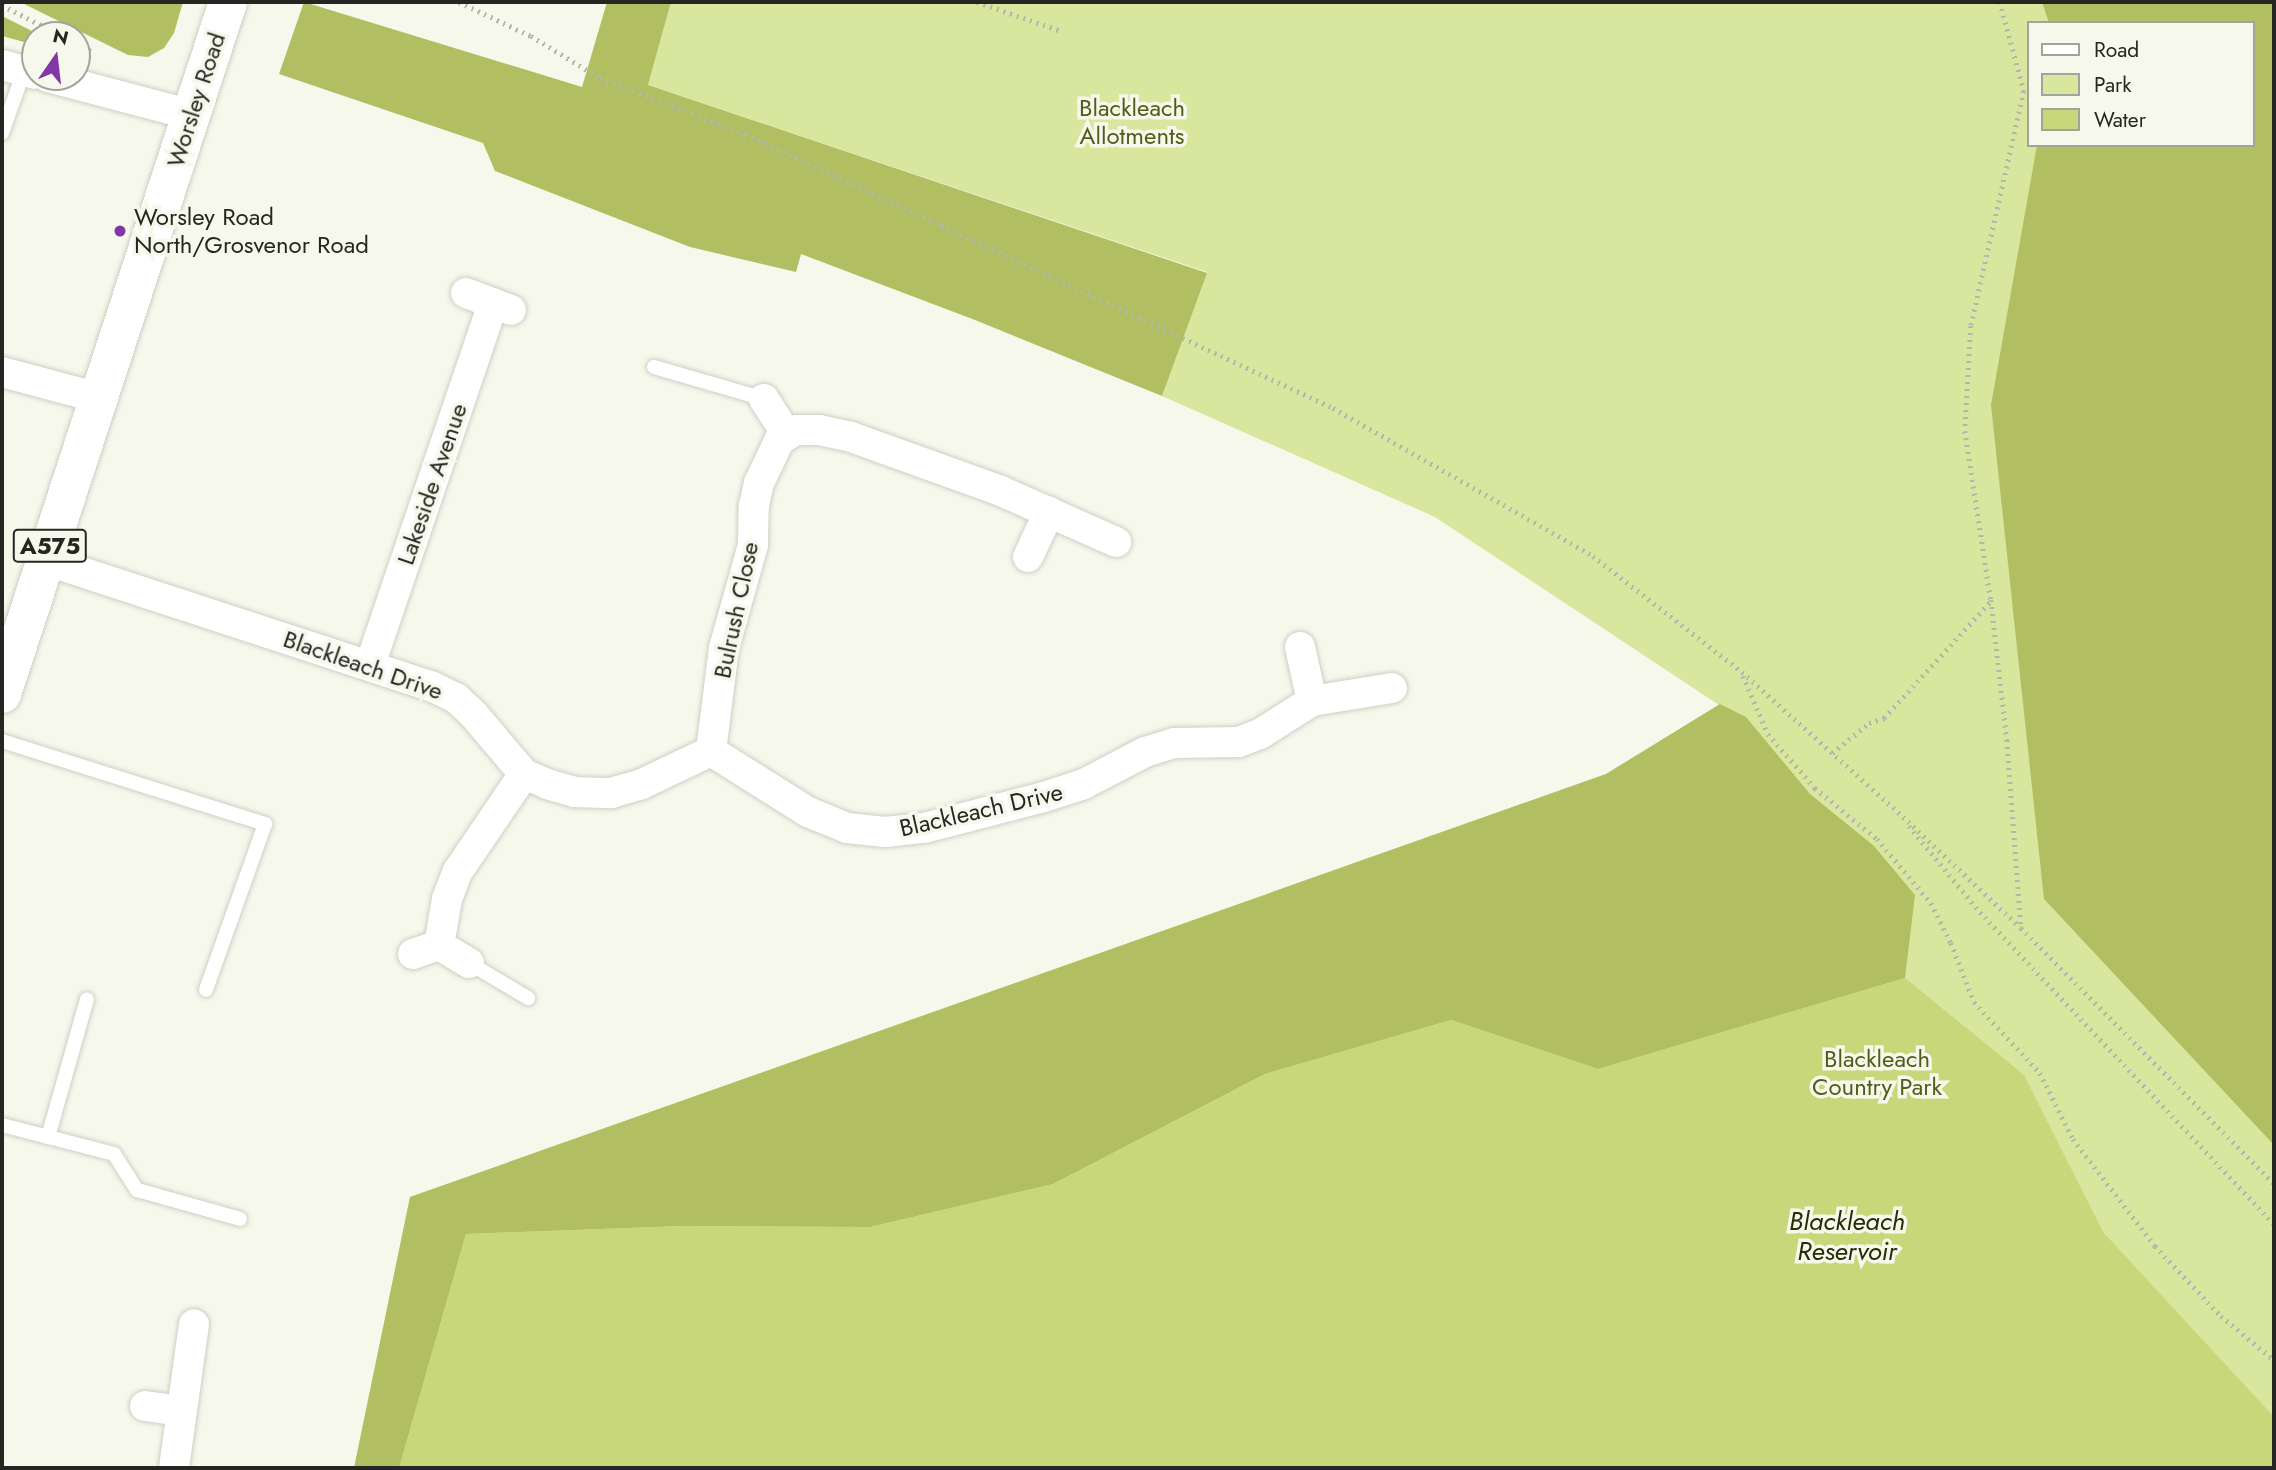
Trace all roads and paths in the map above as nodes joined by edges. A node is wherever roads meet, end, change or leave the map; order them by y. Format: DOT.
graph roads {
  1 [pos="228,2"];
  2 [pos="459,2"];
  3 [pos="977,2"];
  4 [pos="2000,2"];
  5 [pos="2,5"];
  6 [pos="33,21"];
  7 [pos="1061,31"];
  8 [pos="91,82"];
  9 [pos="21,87"];
  10 [pos="197,99"];
  11 [pos="2,133"];
  12 [pos="490,302"];
  13 [pos="654,367"];
  14 [pos="2,372"];
  15 [pos="99,398"];
  16 [pos="764,399"];
  17 [pos="787,435"];
  18 [pos="1049,512"];
  19 [pos="1116,542"];
  20 [pos="1028,557"];
  21 [pos="46,560"];
  22 [pos="1991,600"];
  23 [pos="1300,646"];
  24 [pos="370,665"];
  25 [pos="1742,672"];
  26 [pos="4,680"];
  27 [pos="1392,688"];
  28 [pos="1312,701"];
  29 [pos="2,741"];
  30 [pos="711,751"];
  31 [pos="1832,753"];
  32 [pos="524,774"];
  33 [pos="1898,812"];
  34 [pos="2021,928"];
  35 [pos="470,963"];
  36 [pos="206,990"];
  37 [pos="528,998"];
  38 [pos="87,999"];
  39 [pos="2,1125"];
  40 [pos="48,1137"];
  41 [pos="2274,1184"];
  42 [pos="240,1219"];
  43 [pos="2274,1224"];
  44 [pos="194,1324"];
  45 [pos="2274,1360"];
  46 [pos="145,1406"];
  47 [pos="182,1411"];
  48 [pos="174,1468"];
  1 -- 10 [label="main road, Worsley Road / A575"];
  2 -- 25 [label="path"];
  3 -- 7 [label="path"];
  4 -- 22 [label="path"];
  5 -- 6 [label="path"];
  8 -- 10 [label="street"];
  9 -- 11 [label="lane"];
  10 -- 15 [label="main road, Worsley Road / A575"];
  12 -- 24 [label="street, Lakeside Avenue"];
  13 -- 16 [label="lane"];
  14 -- 15 [label="street"];
  15 -- 21 [label="main road, A575"];
  16 -- 17 [label="street"];
  17 -- 18 [label="street"];
  17 -- 30 [label="street, Bulrush Close"];
  18 -- 19 [label="street"];
  18 -- 20 [label="street"];
  21 -- 24 [label="street, Blackleach Drive"];
  21 -- 26 [label="main road, A575"];
  22 -- 31 [label="path"];
  22 -- 34 [label="path"];
  23 -- 28 [label="street"];
  24 -- 32 [label="street, Blackleach Drive"];
  25 -- 31 [label="path"];
  25 -- 45 [label="path"];
  27 -- 28 [label="street, Blackleach Drive"];
  28 -- 30 [label="street, Blackleach Drive"];
  29 -- 36 [label="lane"];
  30 -- 32 [label="street"];
  31 -- 33 [label="path"];
  32 -- 35 [label="street"];
  33 -- 34 [label="path"];
  33 -- 43 [label="path"];
  34 -- 41 [label="path"];
  35 -- 37 [label="lane"];
  38 -- 40 [label="lane"];
  39 -- 40 [label="lane"];
  40 -- 42 [label="lane"];
  44 -- 47 [label="street"];
  46 -- 47 [label="street"];
  47 -- 48 [label="street"];
}
